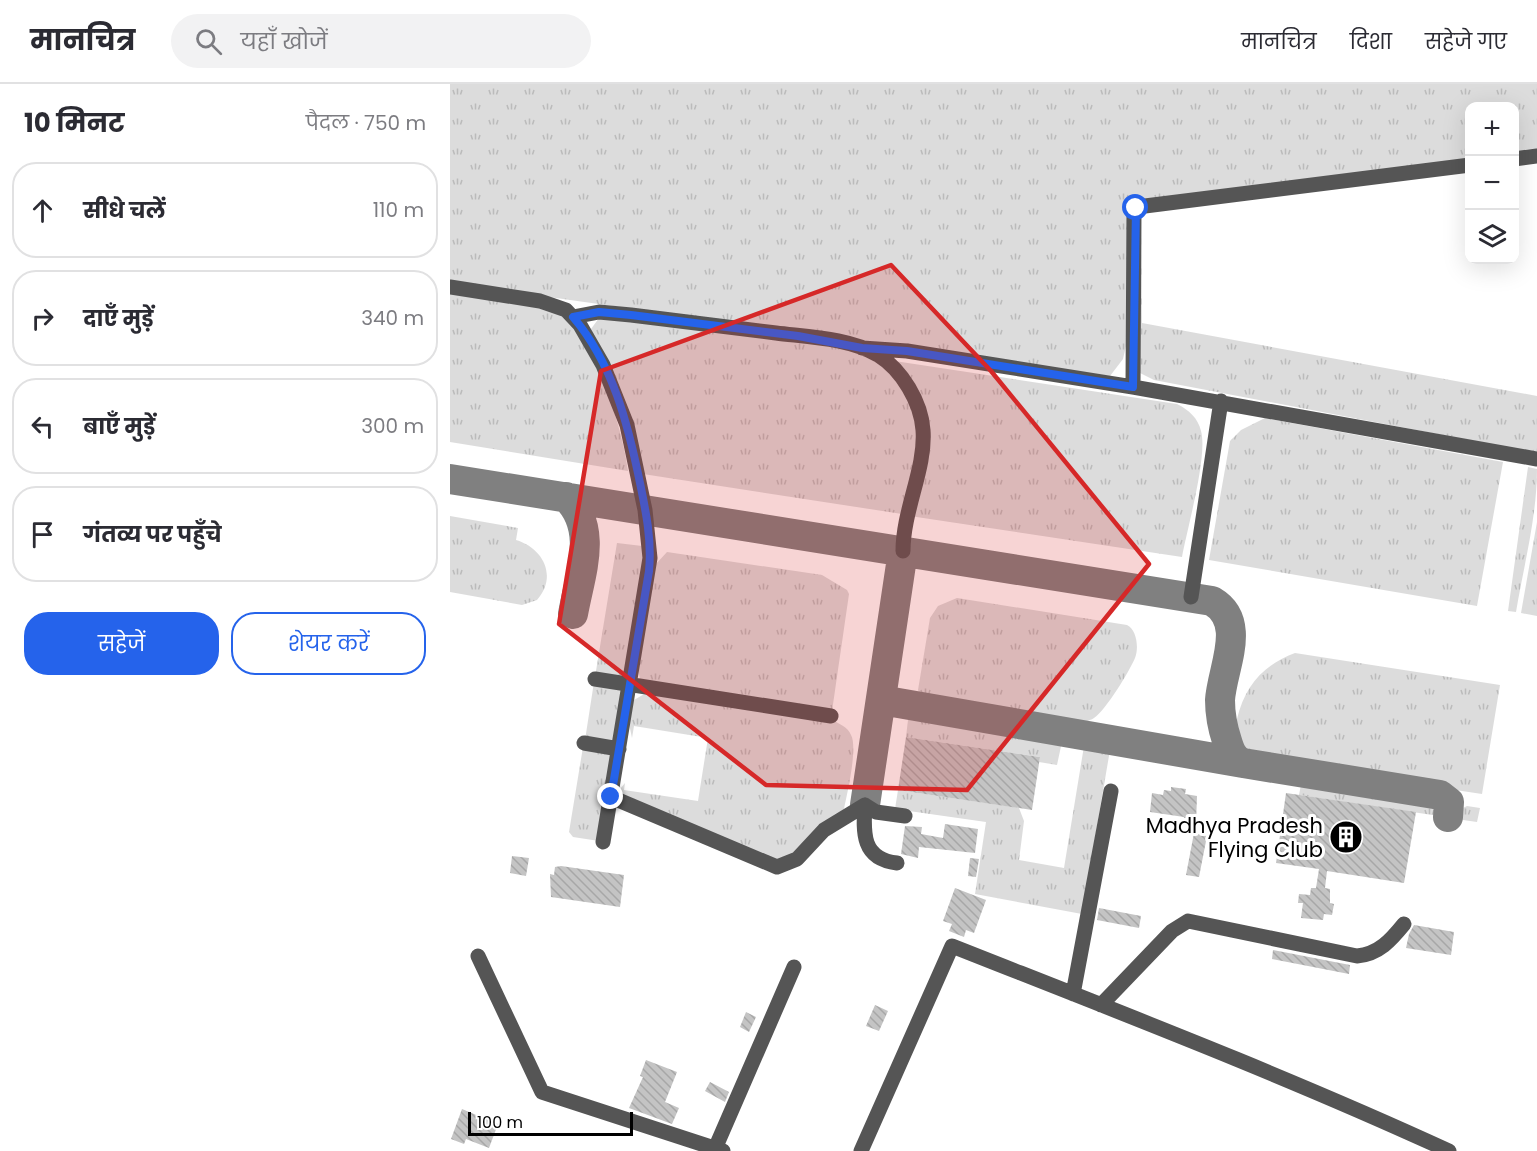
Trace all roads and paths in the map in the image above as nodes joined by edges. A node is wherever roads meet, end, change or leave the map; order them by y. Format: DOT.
graph roads {
  1 [pos="1537,156"];
  2 [pos="1519,158"];
  3 [pos="1465,166"];
  4 [pos="450,287"];
  5 [pos="573,317"];
  6 [pos="862,348"];
  7 [pos="1133,387"];
  8 [pos="1221,401"];
  9 [pos="1537,459"];
  10 [pos="903,551"];
  11 [pos="1191,597"];
  12 [pos="595,679"];
  13 [pos="630,685"];
  14 [pos="831,716"];
  15 [pos="584,743"];
  16 [pos="619,749"];
  17 [pos="1111,791"];
  18 [pos="611,797"];
  19 [pos="865,805"];
  20 [pos="905,816"];
  21 [pos="603,842"];
  22 [pos="897,863"];
  23 [pos="1404,924"];
  24 [pos="478,956"];
  25 [pos="794,967"];
  26 [pos="1073,994"];
  27 [pos="1101,1005"];
  28 [pos="717,1150"];
  29 [pos="861,1151"];
  30 [pos="1449,1151"];
  1 -- 2 [label="street"];
  3 -- 7 [label="street"];
  4 -- 5 [label="street"];
  5 -- 6 [label="street"];
  5 -- 13 [label="street"];
  6 -- 7 [label="street"];
  6 -- 10 [label="street"];
  7 -- 8 [label="street"];
  8 -- 9 [label="street"];
  8 -- 11 [label="street"];
  12 -- 13 [label="street"];
  13 -- 14 [label="street"];
  13 -- 16 [label="street"];
  15 -- 16 [label="street"];
  16 -- 18 [label="street"];
  17 -- 26 [label="street"];
  18 -- 19 [label="street"];
  18 -- 21 [label="street"];
  19 -- 20 [label="street"];
  19 -- 22 [label="street"];
  23 -- 27 [label="street"];
  24 -- 28 [label="street"];
  25 -- 28 [label="street"];
  26 -- 27 [label="street"];
  26 -- 29 [label="street"];
  27 -- 30 [label="street"];
}
